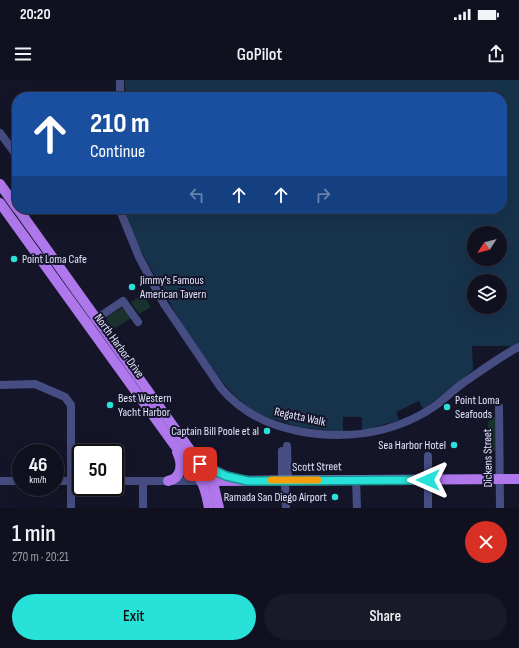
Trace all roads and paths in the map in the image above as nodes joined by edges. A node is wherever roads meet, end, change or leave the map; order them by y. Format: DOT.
graph roads {
  1 [pos="120,80"];
  2 [pos="120,92"];
  3 [pos="0,133"];
  4 [pos="12,149"];
  5 [pos="0,184"];
  6 [pos="12,201"];
  7 [pos="0,203"];
  8 [pos="21,214"];
  9 [pos="122,214"];
  10 [pos="96,319"];
  11 [pos="138,322"];
  12 [pos="87,324"];
  13 [pos="519,347"];
  14 [pos="0,385"];
  15 [pos="499,407"];
  16 [pos="173,443"];
  17 [pos="285,447"];
  18 [pos="428,456"];
  19 [pos="200,464"];
  20 [pos="500,479"];
  21 [pos="519,479"];
  22 [pos="64,480"];
  23 [pos="71,480"];
  24 [pos="285,480"];
  25 [pos="356,480"];
  26 [pos="428,480"];
  27 [pos="0,481"];
  28 [pos="12,481"];
  29 [pos="124,481"];
  30 [pos="143,481"];
  31 [pos="168,481"];
  32 [pos="202,481"];
  33 [pos="248,481"];
  34 [pos="213,482"];
  35 [pos="71,508"];
  36 [pos="143,508"];
  37 [pos="209,508"];
  38 [pos="219,508"];
  39 [pos="286,508"];
  40 [pos="357,508"];
  41 [pos="428,508"];
  42 [pos="500,508"];
  1 -- 2 [label="street"];
  3 -- 4 [label="street"];
  5 -- 6 [label="main road, North Harbor Drive"];
  7 -- 12 [label="main road, North Harbor Drive"];
  8 -- 10 [label="main road, North Harbor Drive"];
  9 -- 13 [label="street, Regatta Walk"];
  10 -- 11 [label="street"];
  10 -- 12 [label="street"];
  10 -- 19 [label="main road, North Harbor Drive"];
  12 -- 16 [label="main road, North Harbor Drive"];
  14 -- 23 [label="street"];
  15 -- 20 [label="street, Dickens Street"];
  16 -- 31 [label="main road"];
  16 -- 32 [label="main road, North Harbor Drive"];
  17 -- 24 [label="street"];
  18 -- 26 [label="street"];
  19 -- 33 [label="main road"];
  19 -- 34 [label="main road, North Harbor Drive"];
  20 -- 21 [label="main road, Scott Street"];
  20 -- 26 [label="main road, Scott Street"];
  20 -- 42 [label="street, Dickens Street"];
  22 -- 23 [label="street"];
  23 -- 35 [label="street"];
  24 -- 25 [label="main road, Scott Street"];
  24 -- 33 [label="main road, Scott Street"];
  24 -- 39 [label="street"];
  25 -- 26 [label="main road, Scott Street"];
  25 -- 40 [label="street"];
  26 -- 41 [label="street"];
  27 -- 28 [label="street"];
  29 -- 30 [label="street, Scott Street"];
  30 -- 31 [label="street, Scott Street"];
  30 -- 36 [label="street"];
  31 -- 32 [label="street, Scott Street"];
  32 -- 34 [label="main road, Scott Street"];
  32 -- 37 [label="main road, North Harbor Drive"];
  33 -- 34 [label="main road, Scott Street"];
  34 -- 38 [label="main road, North Harbor Drive"];
}
